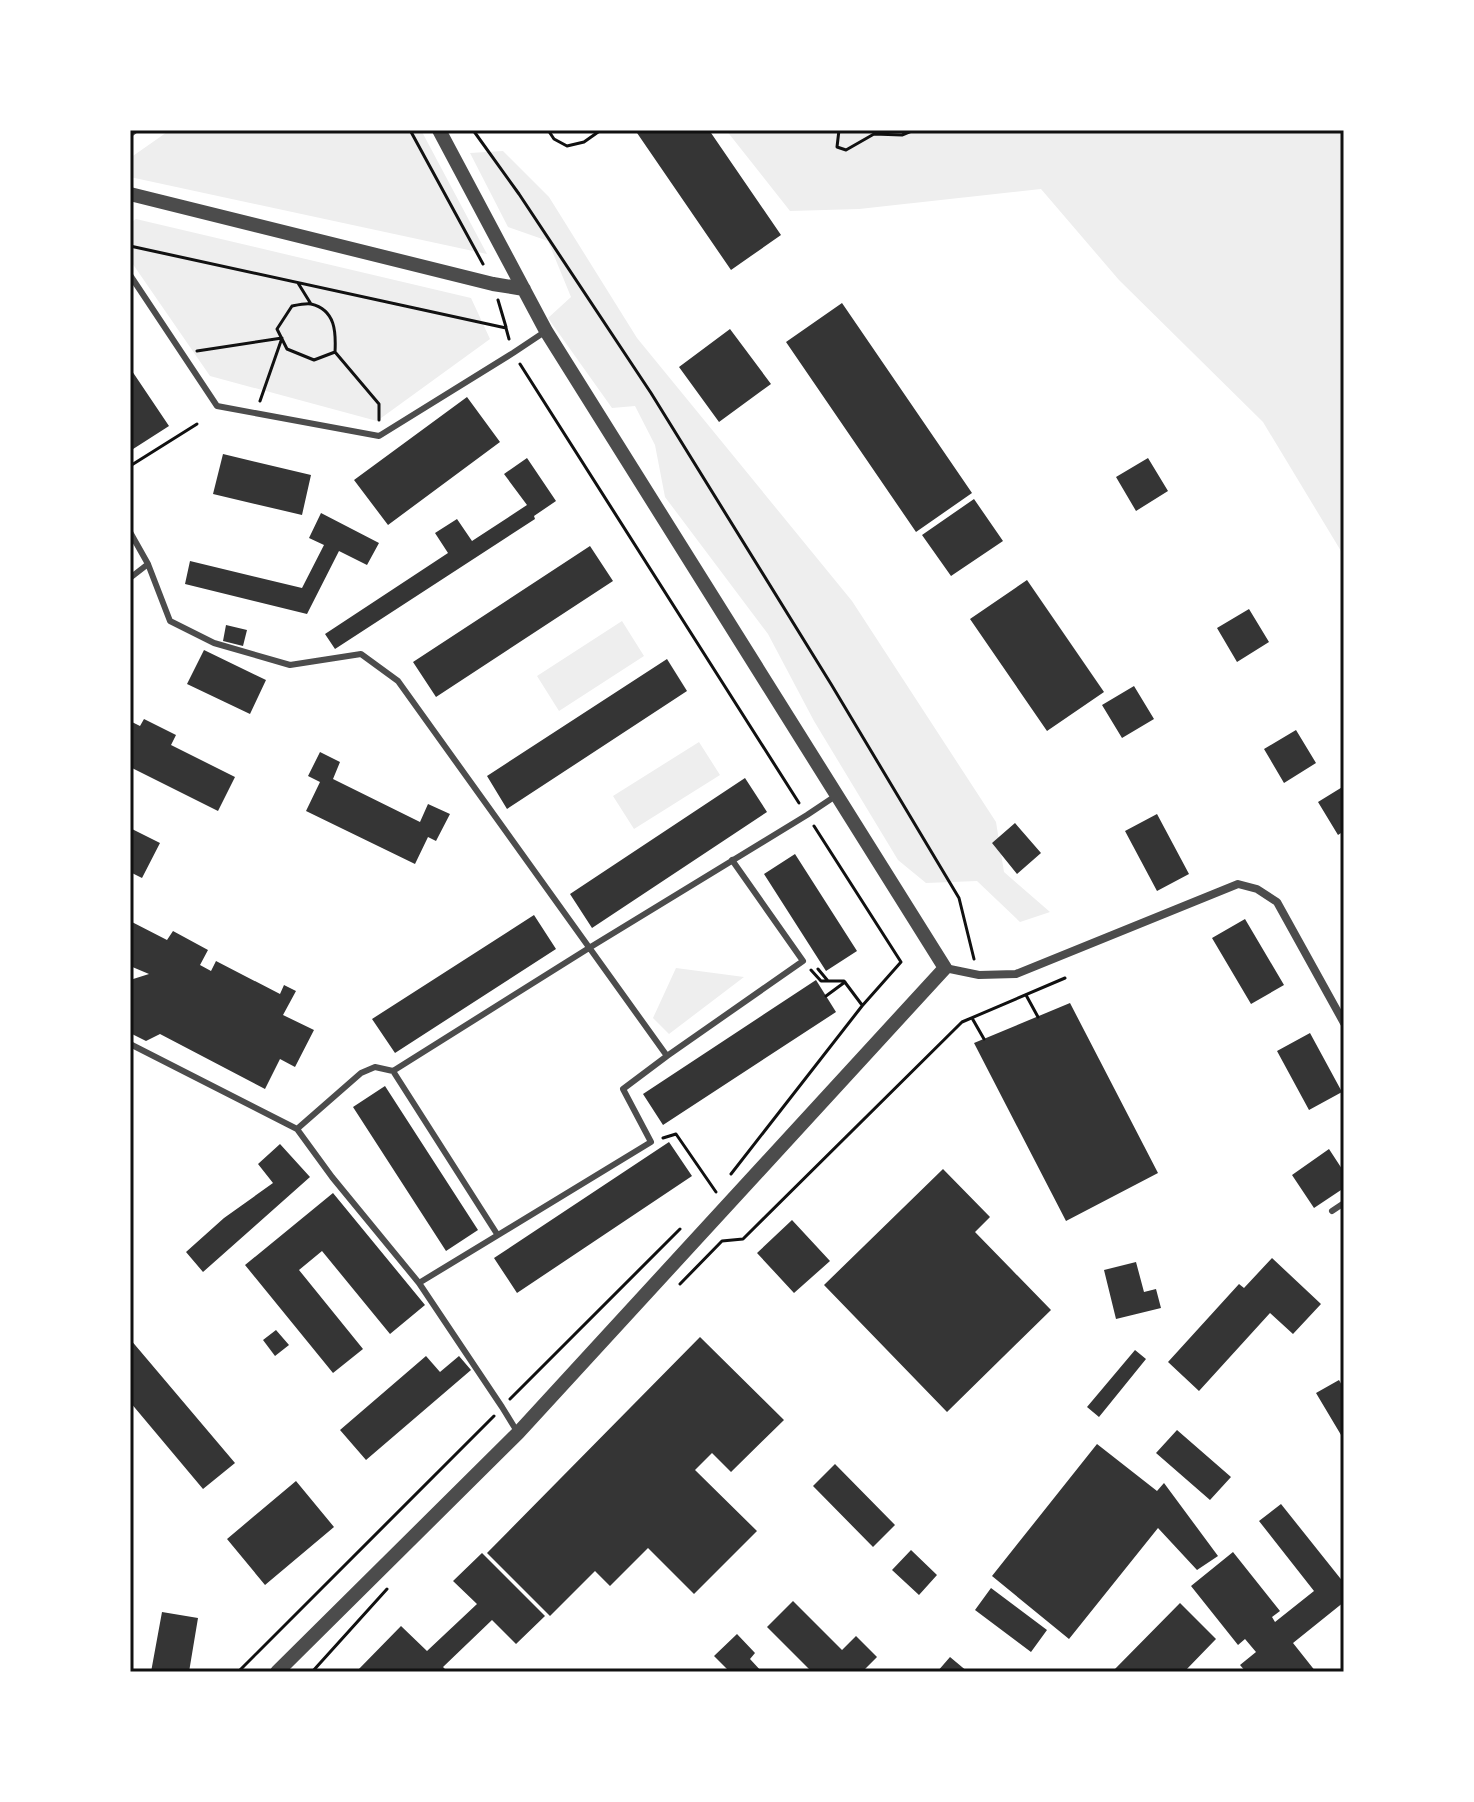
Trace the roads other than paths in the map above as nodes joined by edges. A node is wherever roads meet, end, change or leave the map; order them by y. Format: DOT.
graph roads {
  1 [pos="439,130"];
  2 [pos="130,194"];
  3 [pos="130,275"];
  4 [pos="524,289"];
  5 [pos="546,331"];
  6 [pos="130,532"];
  7 [pos="148,564"];
  8 [pos="130,578"];
  9 [pos="837,795"];
  10 [pos="732,860"];
  11 [pos="589,948"];
  12 [pos="945,968"];
  13 [pos="1344,1023"];
  14 [pos="130,1044"];
  15 [pos="667,1056"];
  16 [pos="393,1071"];
  17 [pos="297,1129"];
  18 [pos="1344,1203"];
  19 [pos="1332,1211"];
  20 [pos="497,1234"];
  21 [pos="419,1283"];
  22 [pos="518,1433"];
  23 [pos="277,1672"];
  1 -- 4 [label="street"];
  2 -- 4 [label="street"];
  3 -- 5 [label="lane"];
  4 -- 5 [label="street"];
  5 -- 9 [label="street"];
  6 -- 7 [label="lane"];
  7 -- 8 [label="lane"];
  7 -- 11 [label="lane"];
  9 -- 10 [label="lane"];
  9 -- 12 [label="street"];
  10 -- 11 [label="lane"];
  10 -- 15 [label="lane"];
  11 -- 15 [label="lane"];
  11 -- 16 [label="lane"];
  12 -- 13 [label="street"];
  12 -- 22 [label="street"];
  14 -- 17 [label="lane"];
  15 -- 20 [label="lane"];
  16 -- 17 [label="lane"];
  16 -- 20 [label="lane"];
  17 -- 21 [label="lane"];
  18 -- 19 [label="lane"];
  20 -- 21 [label="lane"];
  21 -- 22 [label="lane"];
  22 -- 23 [label="street"];
}
